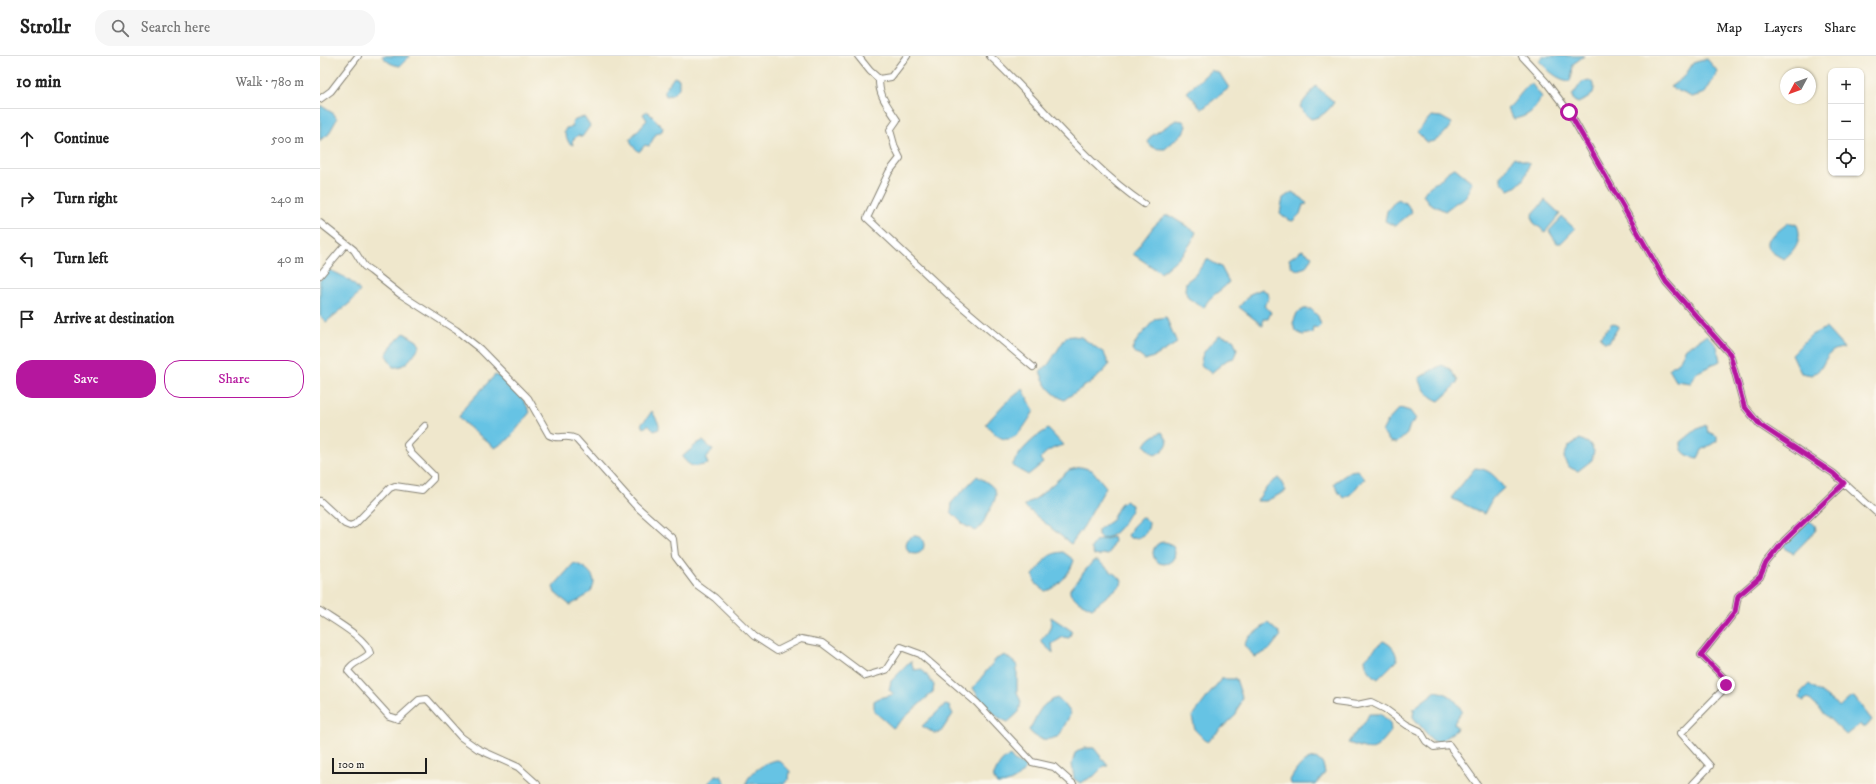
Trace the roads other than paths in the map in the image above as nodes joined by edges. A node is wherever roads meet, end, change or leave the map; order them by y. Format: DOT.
graph roads {
  1 [pos="358,56"];
  2 [pos="858,56"];
  3 [pos="907,56"];
  4 [pos="990,56"];
  5 [pos="1522,56"];
  6 [pos="879,79"];
  7 [pos="320,99"];
  8 [pos="1144,204"];
  9 [pos="320,223"];
  10 [pos="346,244"];
  11 [pos="320,275"];
  12 [pos="1033,367"];
  13 [pos="425,426"];
  14 [pos="1844,483"];
  15 [pos="320,501"];
  16 [pos="1876,512"];
  17 [pos="320,611"];
  18 [pos="1335,702"];
  19 [pos="537,784"];
  20 [pos="1073,784"];
  21 [pos="1477,784"];
  22 [pos="1693,784"];
  1 -- 7 [label="street"];
  2 -- 6 [label="street"];
  3 -- 6 [label="street"];
  4 -- 8 [label="street"];
  5 -- 14 [label="street"];
  6 -- 12 [label="street"];
  9 -- 10 [label="street"];
  10 -- 11 [label="street"];
  10 -- 20 [label="street"];
  13 -- 15 [label="street"];
  14 -- 16 [label="street"];
  14 -- 22 [label="street"];
  17 -- 19 [label="street"];
  18 -- 21 [label="street"];
}
